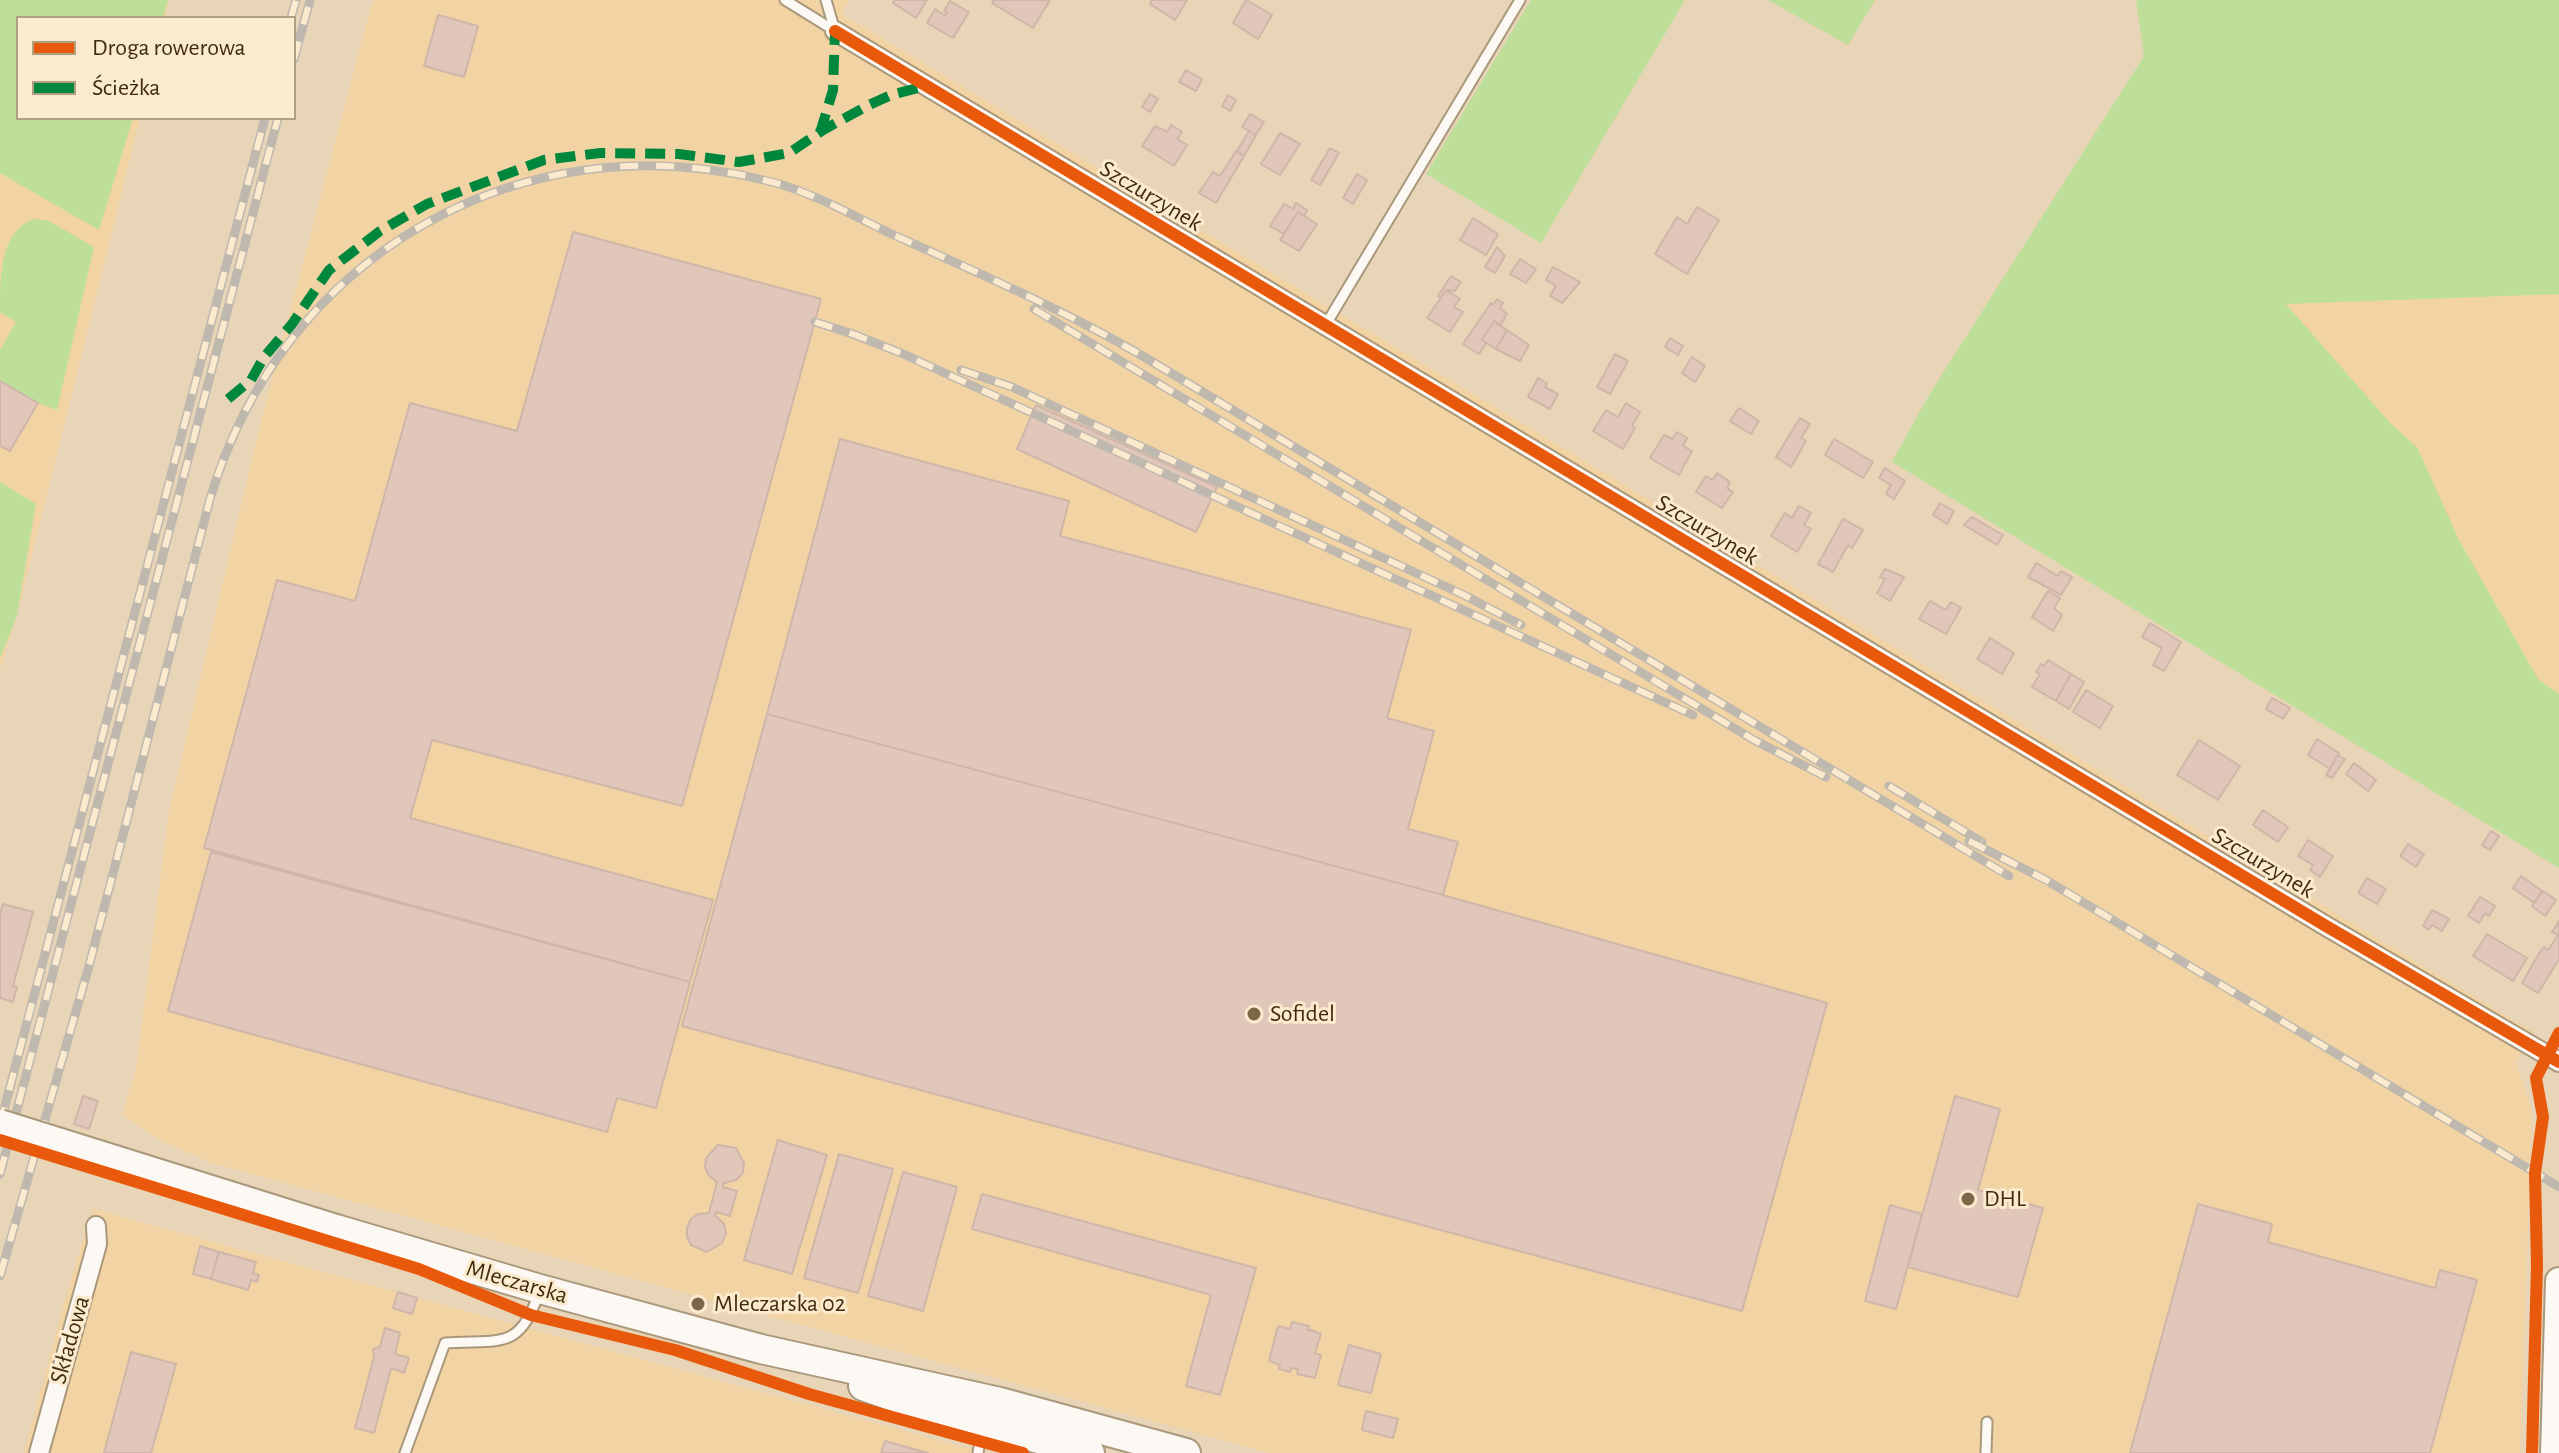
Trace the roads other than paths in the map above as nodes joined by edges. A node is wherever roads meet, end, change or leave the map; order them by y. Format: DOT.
graph roads {
  1 [pos="785,0"];
  2 [pos="826,0"];
  3 [pos="1520,0"];
  4 [pos="835,31"];
  5 [pos="1325,326"];
  6 [pos="2559,1062"];
  7 [pos="0,1124"];
  8 [pos="96,1226"];
  9 [pos="2559,1281"];
  10 [pos="540,1289"];
  11 [pos="761,1349"];
  12 [pos="1987,1422"];
  13 [pos="982,1423"];
  14 [pos="1097,1445"];
  15 [pos="39,1453"];
  16 [pos="405,1453"];
  17 [pos="978,1453"];
  18 [pos="1186,1453"];
  19 [pos="1986,1453"];
  20 [pos="2554,1453"];
  1 -- 4 [label="lane"];
  2 -- 4 [label="lane"];
  3 -- 5 [label="lane"];
  4 -- 5 [label="street, Szczurzynek"];
  5 -- 6 [label="street, Szczurzynek"];
  7 -- 10 [label="main road, Mleczarska, bridge"];
  8 -- 15 [label="street, Składowa"];
  9 -- 20 [label="main road"];
  10 -- 11 [label="main road, Mleczarska"];
  10 -- 16 [label="lane"];
  11 -- 13 [label="main road, Mleczarska"];
  11 -- 14 [label="main road, Mleczarska"];
  12 -- 19 [label="lane"];
  13 -- 14 [label="main road, Mleczarska"];
  13 -- 17 [label="lane"];
  14 -- 18 [label="main road, Mleczarska"];
}
